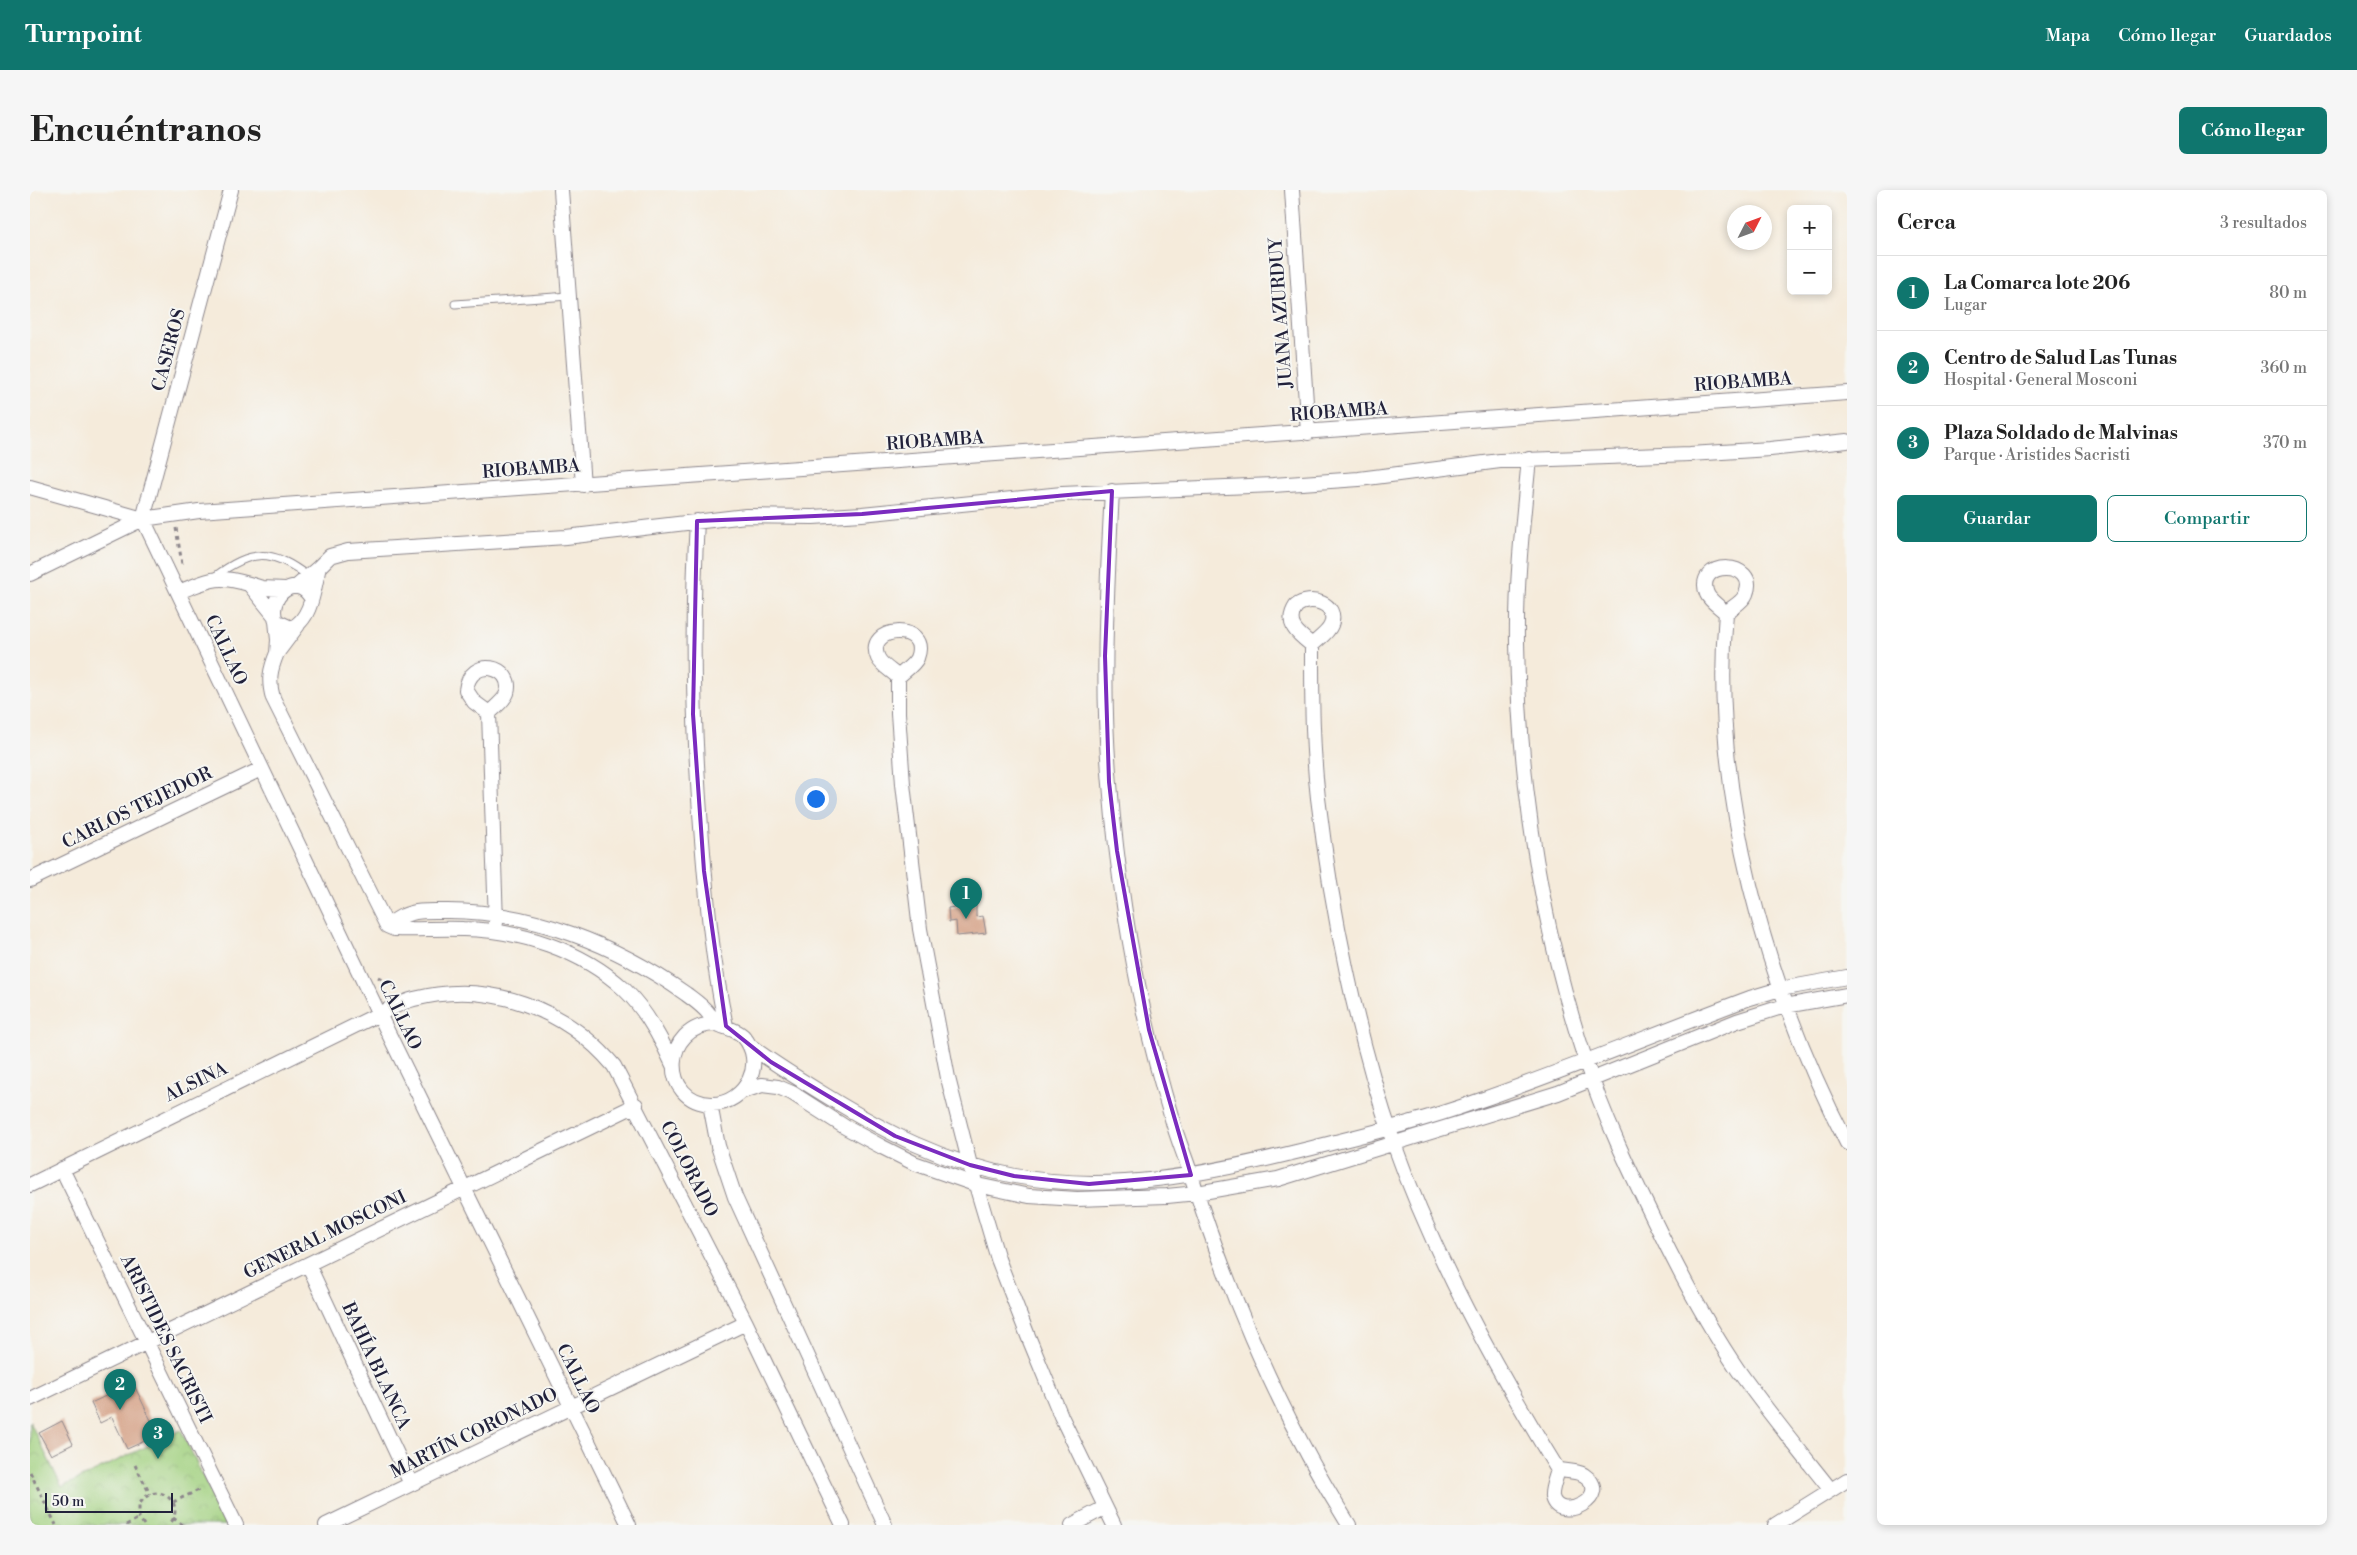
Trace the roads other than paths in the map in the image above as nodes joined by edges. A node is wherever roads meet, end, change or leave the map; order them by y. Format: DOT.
graph roads {
  1 [pos="231,190"];
  2 [pos="561,190"];
  3 [pos="1292,190"];
  4 [pos="569,296"];
  5 [pos="455,304"];
  6 [pos="1847,393"];
  7 [pos="1308,433"];
  8 [pos="1847,441"];
  9 [pos="1529,459"];
  10 [pos="583,485"];
  11 [pos="30,487"];
  12 [pos="1112,491"];
  13 [pos="143,519"];
  14 [pos="697,521"];
  15 [pos="319,567"];
  16 [pos="30,574"];
  17 [pos="212,578"];
  18 [pos="309,578"];
  19 [pos="249,584"];
  20 [pos="291,588"];
  21 [pos="178,592"];
  22 [pos="311,598"];
  23 [pos="1726,613"];
  24 [pos="275,618"];
  25 [pos="298,625"];
  26 [pos="1312,645"];
  27 [pos="277,654"];
  28 [pos="898,677"];
  29 [pos="489,713"];
  30 [pos="261,769"];
  31 [pos="30,880"];
  32 [pos="496,913"];
  33 [pos="386,926"];
  34 [pos="496,933"];
  35 [pos="1847,977"];
  36 [pos="1780,989"];
  37 [pos="1847,995"];
  38 [pos="1786,1006"];
  39 [pos="378,1014"];
  40 [pos="722,1025"];
  41 [pos="749,1045"];
  42 [pos="1586,1062"];
  43 [pos="673,1065"];
  44 [pos="1591,1078"];
  45 [pos="743,1092"];
  46 [pos="710,1104"];
  47 [pos="636,1105"];
  48 [pos="1388,1127"];
  49 [pos="1847,1143"];
  50 [pos="1394,1144"];
  51 [pos="970,1165"];
  52 [pos="62,1169"];
  53 [pos="1191,1175"];
  54 [pos="30,1184"];
  55 [pos="977,1185"];
  56 [pos="464,1188"];
  57 [pos="1197,1193"];
  58 [pos="308,1264"];
  59 [pos="746,1323"];
  60 [pos="147,1342"];
  61 [pos="30,1399"];
  62 [pos="571,1407"];
  63 [pos="1558,1470"];
  64 [pos="1847,1480"];
  65 [pos="410,1484"];
  66 [pos="1830,1489"];
  67 [pos="1104,1508"];
  68 [pos="236,1525"];
  69 [pos="326,1525"];
  70 [pos="629,1525"];
  71 [pos="843,1525"];
  72 [pos="885,1525"];
  73 [pos="1072,1525"];
  74 [pos="1114,1525"];
  75 [pos="1349,1525"];
  76 [pos="1775,1525"];
  1 -- 13 [label="street, CASEROS"];
  2 -- 4 [label="street"];
  3 -- 7 [label="street, JUANA AZURDUY"];
  4 -- 5 [label="lane"];
  4 -- 10 [label="street"];
  6 -- 7 [label="street, RIOBAMBA"];
  7 -- 10 [label="street, RIOBAMBA"];
  8 -- 9 [label="street"];
  9 -- 12 [label="street"];
  9 -- 42 [label="street"];
  10 -- 13 [label="street, RIOBAMBA"];
  11 -- 13 [label="street, RIOBAMBA"];
  12 -- 14 [label="street"];
  12 -- 53 [label="street"];
  13 -- 16 [label="street"];
  13 -- 21 [label="street, CALLAO"];
  14 -- 15 [label="street"];
  14 -- 40 [label="street"];
  15 -- 18 [label="street"];
  15 -- 22 [label="street"];
  17 -- 18 [label="lane"];
  17 -- 19 [label="street"];
  17 -- 21 [label="street"];
  18 -- 20 [label="street"];
  19 -- 20 [label="street"];
  19 -- 24 [label="street"];
  20 -- 22 [label="street"];
  20 -- 24 [label="street"];
  21 -- 30 [label="street, CALLAO"];
  22 -- 25 [label="street"];
  23 -- 36 [label="street"];
  24 -- 25 [label="street"];
  24 -- 27 [label="street"];
  25 -- 27 [label="street"];
  26 -- 48 [label="street"];
  27 -- 33 [label="street"];
  28 -- 51 [label="street"];
  29 -- 32 [label="street"];
  30 -- 31 [label="street, CARLOS TEJEDOR"];
  30 -- 39 [label="street, CALLAO"];
  32 -- 33 [label="street"];
  32 -- 34 [label="street"];
  32 -- 40 [label="street"];
  33 -- 34 [label="street"];
  34 -- 43 [label="street"];
  35 -- 36 [label="street"];
  36 -- 38 [label="street"];
  36 -- 42 [label="street"];
  37 -- 38 [label="street"];
  38 -- 44 [label="street"];
  38 -- 49 [label="street"];
  39 -- 47 [label="street, COLORADO"];
  39 -- 52 [label="street, ALSINA"];
  39 -- 56 [label="street, CALLAO"];
  40 -- 41 [label="street"];
  40 -- 43 [label="street"];
  41 -- 45 [label="street"];
  41 -- 51 [label="street"];
  42 -- 44 [label="street"];
  42 -- 48 [label="street"];
  43 -- 46 [label="street"];
  44 -- 50 [label="street"];
  44 -- 66 [label="street"];
  45 -- 46 [label="street"];
  45 -- 55 [label="street"];
  46 -- 72 [label="street"];
  47 -- 56 [label="street, GENERAL MOSCONI"];
  47 -- 59 [label="street, COLORADO"];
  48 -- 50 [label="street"];
  48 -- 53 [label="street"];
  50 -- 57 [label="street"];
  50 -- 63 [label="street"];
  51 -- 53 [label="street"];
  51 -- 55 [label="street"];
  52 -- 54 [label="street, ALSINA"];
  52 -- 60 [label="street, ARISTIDES SACRISTI"];
  53 -- 57 [label="street"];
  55 -- 57 [label="street"];
  55 -- 67 [label="street"];
  56 -- 58 [label="street, GENERAL MOSCONI"];
  56 -- 62 [label="street, CALLAO"];
  57 -- 75 [label="street"];
  58 -- 60 [label="street, GENERAL MOSCONI"];
  58 -- 65 [label="street, BAHÍA BLANCA"];
  59 -- 62 [label="street, MARTÍN CORONADO"];
  59 -- 71 [label="street, COLORADO"];
  60 -- 61 [label="street, GENERAL MOSCONI"];
  60 -- 68 [label="street, ARISTIDES SACRISTI"];
  62 -- 65 [label="street, MARTÍN CORONADO"];
  62 -- 70 [label="street, CALLAO"];
  64 -- 66 [label="street"];
  65 -- 69 [label="street, MARTÍN CORONADO"];
  66 -- 76 [label="street"];
  67 -- 73 [label="street"];
  67 -- 74 [label="street"];
}
